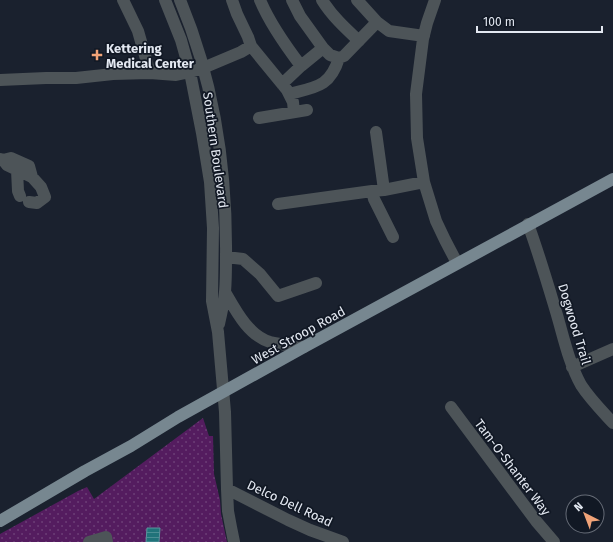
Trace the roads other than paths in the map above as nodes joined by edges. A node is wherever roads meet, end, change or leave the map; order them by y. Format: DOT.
graph roads {
  1 [pos="122,0"];
  2 [pos="165,0"];
  3 [pos="180,0"];
  4 [pos="232,0"];
  5 [pos="260,0"];
  6 [pos="292,0"];
  7 [pos="322,0"];
  8 [pos="358,0"];
  9 [pos="435,0"];
  10 [pos="376,22"];
  11 [pos="424,36"];
  12 [pos="359,41"];
  13 [pos="251,46"];
  14 [pos="323,48"];
  15 [pos="339,58"];
  16 [pos="301,66"];
  17 [pos="203,68"];
  18 [pos="190,72"];
  19 [pos="150,73"];
  20 [pos="0,80"];
  21 [pos="282,84"];
  22 [pos="289,94"];
  23 [pos="308,110"];
  24 [pos="294,112"];
  25 [pos="259,118"];
  26 [pos="376,132"];
  27 [pos="1,160"];
  28 [pos="16,170"];
  29 [pos="32,177"];
  30 [pos="613,179"];
  31 [pos="424,182"];
  32 [pos="384,190"];
  33 [pos="372,191"];
  34 [pos="278,204"];
  35 [pos="528,224"];
  36 [pos="393,237"];
  37 [pos="226,257"];
  38 [pos="457,263"];
  39 [pos="316,283"];
  40 [pos="225,292"];
  41 [pos="218,332"];
  42 [pos="304,347"];
  43 [pos="613,349"];
  44 [pos="572,367"];
  45 [pos="223,392"];
  46 [pos="451,407"];
  47 [pos="613,423"];
  48 [pos="227,489"];
  49 [pos="0,521"];
  50 [pos="89,542"];
  51 [pos="107,542"];
  52 [pos="234,542"];
  53 [pos="342,542"];
  54 [pos="554,542"];
  1 -- 19 [label="street"];
  2 -- 18 [label="street, Southern Boulevard"];
  3 -- 17 [label="street, Southern Boulevard"];
  4 -- 13 [label="street"];
  5 -- 16 [label="street"];
  6 -- 14 [label="street"];
  7 -- 12 [label="street"];
  8 -- 10 [label="street"];
  9 -- 11 [label="street"];
  10 -- 11 [label="street"];
  10 -- 12 [label="street"];
  11 -- 31 [label="street"];
  12 -- 15 [label="street"];
  13 -- 17 [label="street"];
  13 -- 21 [label="street"];
  14 -- 15 [label="street"];
  14 -- 16 [label="street"];
  15 -- 22 [label="street"];
  16 -- 21 [label="street"];
  17 -- 18 [label="street"];
  17 -- 37 [label="street, Southern Boulevard"];
  18 -- 19 [label="street"];
  18 -- 41 [label="street, Southern Boulevard"];
  19 -- 20 [label="street"];
  21 -- 22 [label="street"];
  22 -- 24 [label="street"];
  23 -- 24 [label="street"];
  24 -- 25 [label="street"];
  26 -- 32 [label="street"];
  27 -- 28 [label="street"];
  27 -- 29 [label="street"];
  28 -- 29 [label="street"];
  28 -- 29 [label="street"];
  30 -- 35 [label="main road, West Stroop Road"];
  31 -- 32 [label="street"];
  31 -- 38 [label="street"];
  32 -- 33 [label="street"];
  33 -- 34 [label="street"];
  33 -- 36 [label="street"];
  35 -- 38 [label="main road, West Stroop Road"];
  35 -- 44 [label="street, Dogwood Trail"];
  37 -- 39 [label="street"];
  37 -- 40 [label="street, Southern Boulevard"];
  38 -- 42 [label="main road, West Stroop Road"];
  40 -- 41 [label="street, Southern Boulevard"];
  40 -- 42 [label="street"];
  41 -- 45 [label="street, Southern Boulevard"];
  42 -- 45 [label="main road, West Stroop Road"];
  43 -- 44 [label="street"];
  44 -- 47 [label="street, Dogwood Trail"];
  45 -- 48 [label="street, Southern Boulevard"];
  45 -- 49 [label="main road, West Stroop Road"];
  46 -- 54 [label="street, Tam-O-Shanter Way"];
  48 -- 52 [label="street, Southern Boulevard"];
  48 -- 53 [label="street, Delco Dell Road"];
  50 -- 51 [label="street"];
}
